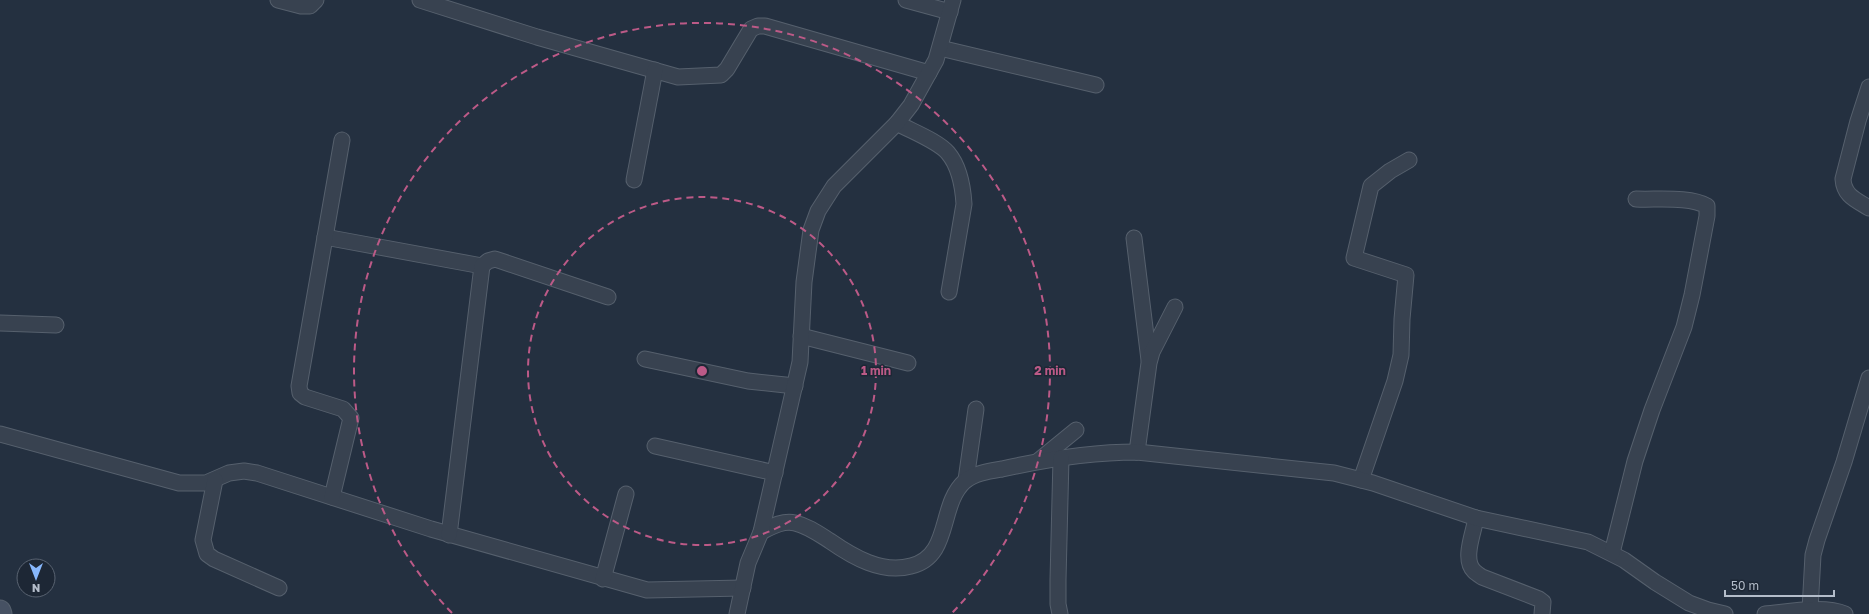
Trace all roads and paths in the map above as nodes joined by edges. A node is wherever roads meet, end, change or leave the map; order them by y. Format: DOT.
graph roads {
  1 [pos="278,0"];
  2 [pos="316,0"];
  3 [pos="420,0"];
  4 [pos="906,0"];
  5 [pos="952,6"];
  6 [pos="940,48"];
  7 [pos="655,70"];
  8 [pos="929,74"];
  9 [pos="1096,85"];
  10 [pos="1869,87"];
  11 [pos="897,123"];
  12 [pos="1863,123"];
  13 [pos="342,140"];
  14 [pos="1409,160"];
  15 [pos="634,180"];
  16 [pos="1636,199"];
  17 [pos="1869,208"];
  18 [pos="325,237"];
  19 [pos="1134,238"];
  20 [pos="482,266"];
  21 [pos="949,292"];
  22 [pos="608,297"];
  23 [pos="1175,307"];
  24 [pos="0,323"];
  25 [pos="56,325"];
  26 [pos="801,336"];
  27 [pos="645,359"];
  28 [pos="908,363"];
  29 [pos="1149,364"];
  30 [pos="1869,378"];
  31 [pos="795,386"];
  32 [pos="976,409"];
  33 [pos="1076,430"];
  34 [pos="0,434"];
  35 [pos="655,446"];
  36 [pos="1137,452"];
  37 [pos="1061,458"];
  38 [pos="1038,461"];
  39 [pos="775,473"];
  40 [pos="215,480"];
  41 [pos="966,480"];
  42 [pos="1361,480"];
  43 [pos="626,494"];
  44 [pos="332,497"];
  45 [pos="1476,518"];
  46 [pos="761,532"];
  47 [pos="449,534"];
  48 [pos="1612,553"];
  49 [pos="602,579"];
  50 [pos="279,588"];
  51 [pos="743,588"];
  52 [pos="1810,610"];
  53 [pos="737,614"];
  54 [pos="1060,614"];
  55 [pos="1542,614"];
  56 [pos="1725,614"];
  57 [pos="1765,614"];
  58 [pos="1845,614"];
  1 -- 2 [label="street"];
  3 -- 7 [label="street"];
  4 -- 5 [label="street"];
  5 -- 6 [label="street"];
  6 -- 8 [label="street"];
  6 -- 9 [label="street"];
  7 -- 8 [label="street"];
  7 -- 15 [label="street"];
  8 -- 11 [label="street"];
  10 -- 12 [label="street"];
  11 -- 21 [label="street"];
  11 -- 26 [label="street"];
  12 -- 17 [label="street"];
  13 -- 18 [label="street"];
  14 -- 42 [label="street"];
  16 -- 48 [label="street"];
  18 -- 20 [label="street"];
  18 -- 44 [label="street"];
  19 -- 29 [label="street"];
  20 -- 22 [label="street"];
  20 -- 47 [label="street"];
  23 -- 29 [label="street"];
  24 -- 25 [label="street"];
  26 -- 28 [label="street"];
  26 -- 31 [label="street"];
  27 -- 31 [label="street"];
  29 -- 36 [label="street"];
  30 -- 52 [label="street"];
  31 -- 39 [label="street"];
  32 -- 41 [label="street"];
  33 -- 38 [label="street"];
  34 -- 40 [label="street"];
  35 -- 39 [label="street"];
  36 -- 37 [label="street"];
  36 -- 42 [label="street"];
  37 -- 38 [label="street"];
  37 -- 54 [label="street"];
  38 -- 41 [label="street"];
  39 -- 46 [label="street"];
  40 -- 44 [label="street"];
  40 -- 50 [label="street"];
  41 -- 46 [label="street"];
  42 -- 45 [label="street"];
  43 -- 49 [label="street"];
  44 -- 47 [label="street"];
  45 -- 48 [label="street"];
  45 -- 55 [label="street"];
  46 -- 51 [label="street"];
  47 -- 49 [label="street"];
  48 -- 56 [label="street"];
  49 -- 51 [label="street"];
  51 -- 53 [label="street"];
  52 -- 57 [label="street"];
  52 -- 58 [label="street"];
}
